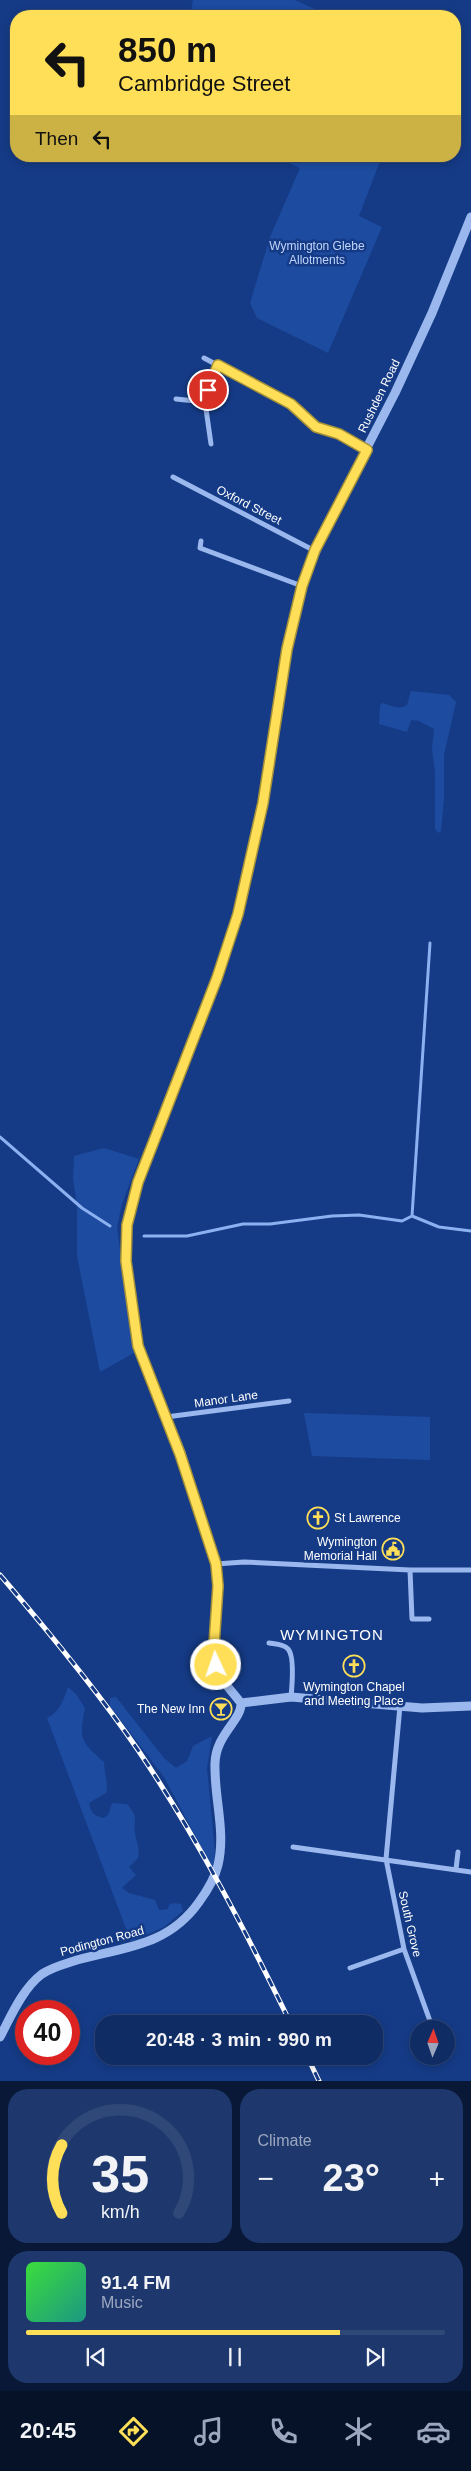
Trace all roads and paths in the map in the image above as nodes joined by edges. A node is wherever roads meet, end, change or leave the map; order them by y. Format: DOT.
graph roads {
  1 [pos="471,217"];
  2 [pos="204,358"];
  3 [pos="218,365"];
  4 [pos="176,399"];
  5 [pos="205,402"];
  6 [pos="211,444"];
  7 [pos="367,450"];
  8 [pos="173,478"];
  9 [pos="201,541"];
  10 [pos="315,550"];
  11 [pos="302,586"];
  12 [pos="289,1401"];
  13 [pos="165,1418"];
  14 [pos="216,1564"];
  15 [pos="410,1570"];
  16 [pos="471,1570"];
  17 [pos="430,1619"];
  18 [pos="269,1643"];
  19 [pos="292,1697"];
  20 [pos="241,1703"];
  21 [pos="400,1706"];
  22 [pos="471,1706"];
  23 [pos="293,1847"];
  24 [pos="458,1852"];
  25 [pos="386,1859"];
  26 [pos="456,1870"];
  27 [pos="471,1872"];
  28 [pos="404,1949"];
  29 [pos="350,1968"];
  30 [pos="430,2020"];
  31 [pos="0,2037"];
  1 -- 7 [label="street, Rushden Road"];
  2 -- 3 [label="street"];
  3 -- 5 [label="street"];
  3 -- 7 [label="street"];
  4 -- 5 [label="street"];
  5 -- 6 [label="street"];
  7 -- 10 [label="street, Rushden Road"];
  8 -- 10 [label="street, Oxford Street"];
  9 -- 11 [label="street"];
  10 -- 11 [label="street, Rushden Road"];
  11 -- 13 [label="street, Rushden Road"];
  12 -- 13 [label="street, Manor Lane"];
  13 -- 14 [label="street, Rushden Road"];
  14 -- 15 [label="street"];
  14 -- 20 [label="street, Rushden Road"];
  15 -- 16 [label="street"];
  15 -- 17 [label="street"];
  18 -- 19 [label="street"];
  19 -- 20 [label="street"];
  19 -- 21 [label="street"];
  20 -- 31 [label="street, Podington Road"];
  21 -- 22 [label="street"];
  21 -- 25 [label="street, South Grove"];
  23 -- 25 [label="street"];
  24 -- 26 [label="street"];
  25 -- 26 [label="street"];
  25 -- 28 [label="street, South Grove"];
  26 -- 27 [label="street"];
  28 -- 29 [label="street"];
  28 -- 30 [label="street, South Grove"];
}
